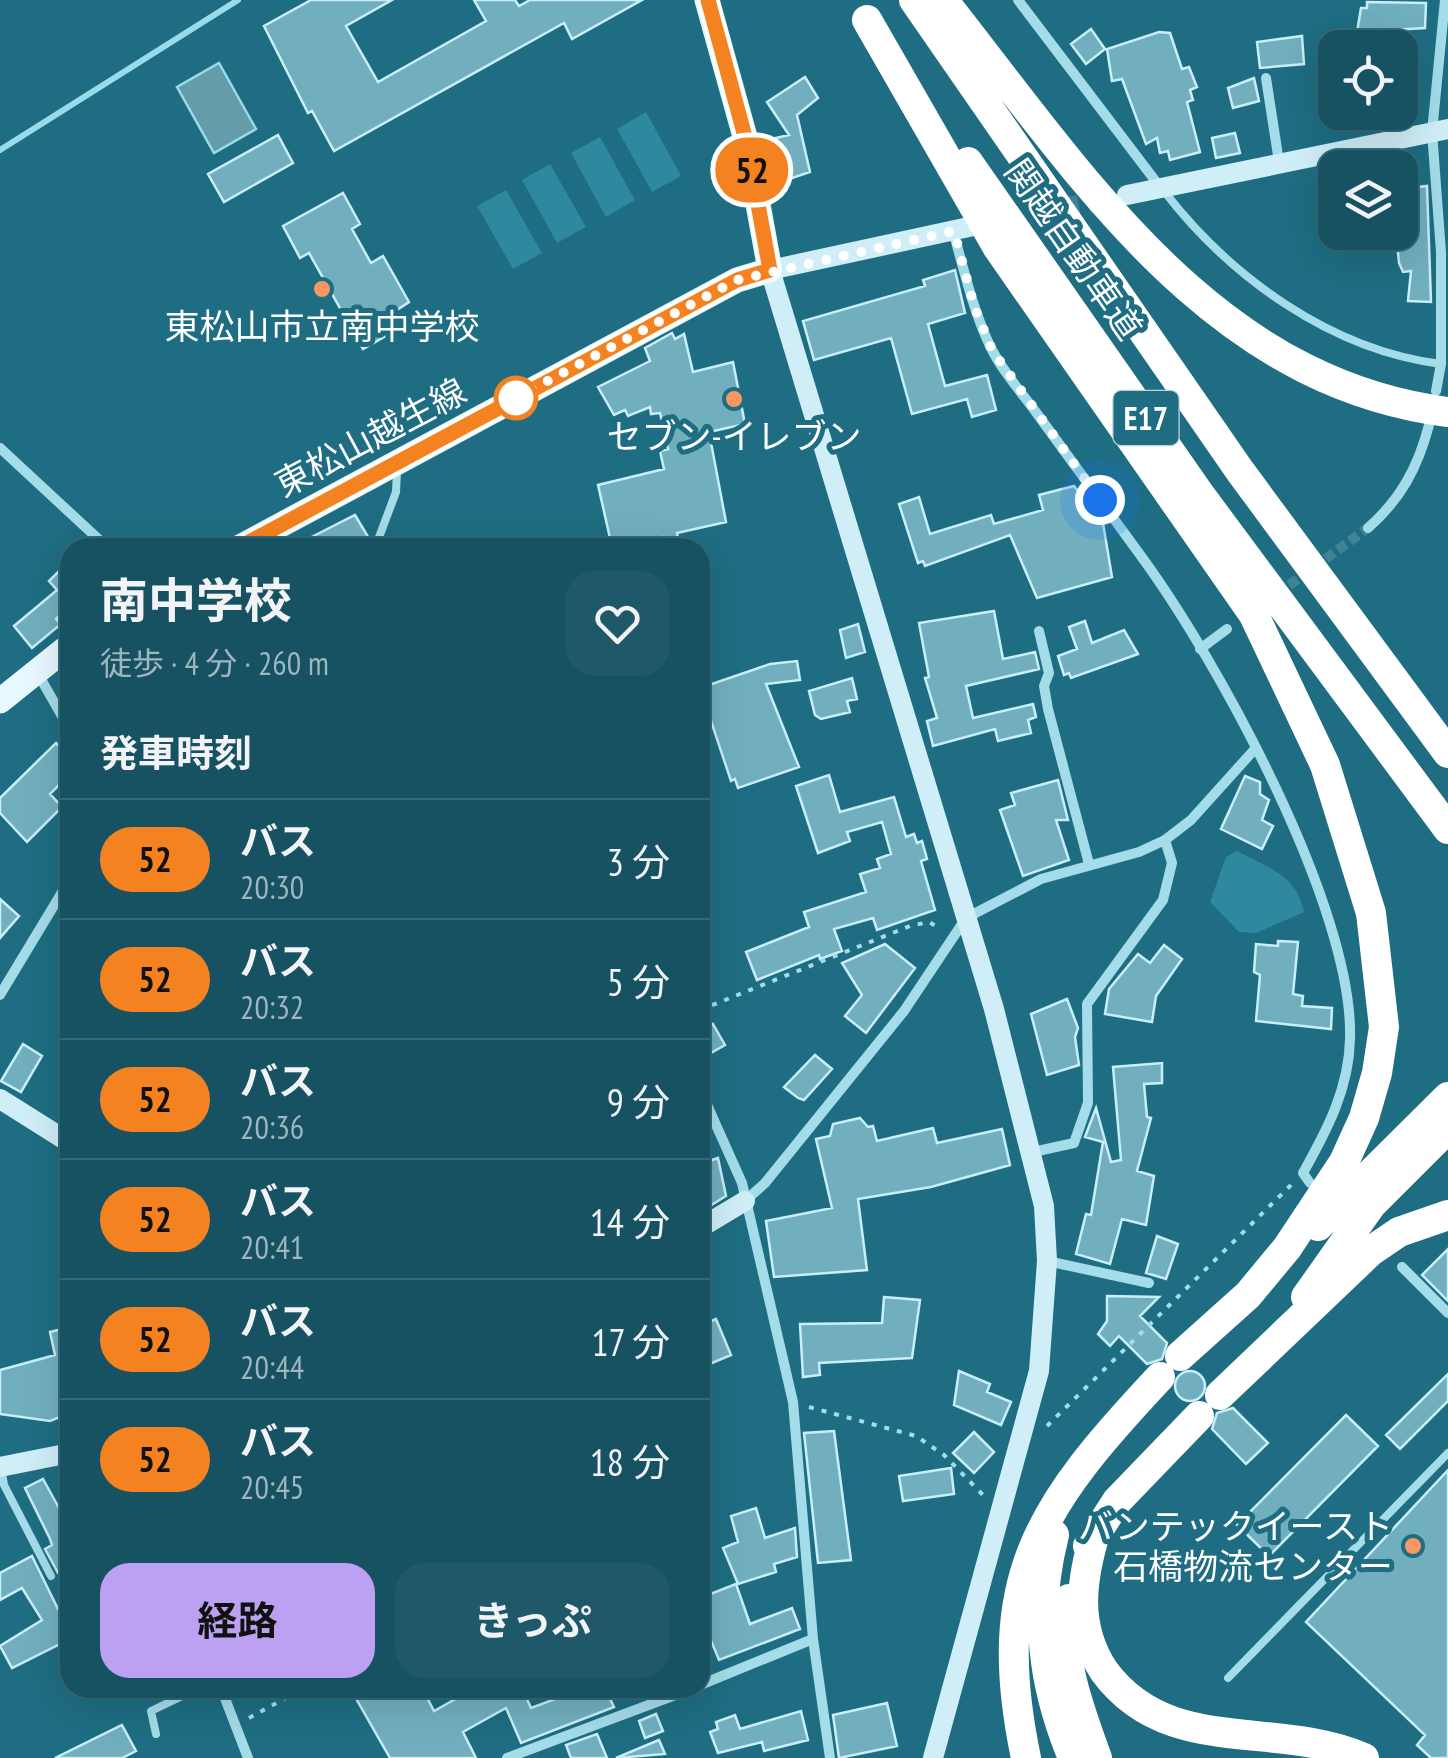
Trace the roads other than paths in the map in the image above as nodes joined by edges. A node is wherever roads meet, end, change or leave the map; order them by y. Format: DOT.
graph roads {
  1 [pos="708,0"];
  2 [pos="914,0"];
  3 [pos="944,0"];
  4 [pos="1018,0"];
  5 [pos="1444,0"];
  6 [pos="861,10"];
  7 [pos="1266,78"];
  8 [pos="1440,131"];
  9 [pos="1279,162"];
  10 [pos="1161,188"];
  11 [pos="1127,195"];
  12 [pos="978,224"];
  13 [pos="954,231"];
  14 [pos="770,270"];
  15 [pos="1444,365"];
  16 [pos="1438,409"];
  17 [pos="0,448"];
  18 [pos="397,462"];
  19 [pos="1368,528"];
  20 [pos="97,538"];
  21 [pos="256,538"];
  22 [pos="379,538"];
  23 [pos="1228,630"];
  24 [pos="1039,631"];
  25 [pos="1200,649"];
  26 [pos="60,653"];
  27 [pos="37,671"];
  28 [pos="0,701"];
  29 [pos="60,712"];
  30 [pos="1254,750"];
  31 [pos="1448,754"];
  32 [pos="1448,829"];
  33 [pos="1165,840"];
  34 [pos="1089,864"];
  35 [pos="60,896"];
  36 [pos="960,927"];
  37 [pos="0,995"];
  38 [pos="1448,1097"];
  39 [pos="0,1099"];
  40 [pos="710,1108"];
  41 [pos="1448,1128"];
  42 [pos="60,1137"];
  43 [pos="1032,1152"];
  44 [pos="1306,1178"];
  45 [pos="745,1201"];
  46 [pos="1448,1215"];
  47 [pos="710,1222"];
  48 [pos="1047,1261"];
  49 [pos="1402,1267"];
  50 [pos="1149,1283"];
  51 [pos="1248,1295"];
  52 [pos="1448,1313"];
  53 [pos="1282,1336"];
  54 [pos="1448,1453"];
  55 [pos="60,1455"];
  56 [pos="1084,1463"];
  57 [pos="0,1467"];
  58 [pos="1096,1530"];
  59 [pos="51,1576"];
  60 [pos="814,1639"];
  61 [pos="1228,1678"];
  62 [pos="710,1681"];
  63 [pos="178,1698"];
  64 [pos="226,1698"];
  65 [pos="665,1698"];
  66 [pos="156,1734"];
  67 [pos="248,1758"];
  68 [pos="506,1758"];
  69 [pos="830,1758"];
  70 [pos="933,1758"];
  71 [pos="1026,1758"];
  72 [pos="1073,1758"];
  73 [pos="1097,1758"];
  74 [pos="1364,1758"];
  1 -- 14 [label="main road"];
  2 -- 31 [label="highway, 関越自動車道 / E17"];
  3 -- 16 [label="highway"];
  4 -- 10 [label="street"];
  5 -- 8 [label="street"];
  6 -- 32 [label="highway, 関越自動車道 / E17"];
  6 -- 51 [label="highway"];
  7 -- 9 [label="street"];
  8 -- 9 [label="street"];
  8 -- 15 [label="street"];
  9 -- 10 [label="street"];
  10 -- 11 [label="street"];
  10 -- 15 [label="lane"];
  12 -- 13 [label="street"];
  13 -- 14 [label="street"];
  13 -- 25 [label="street"];
  14 -- 18 [label="main road, 東松山越生線"];
  14 -- 36 [label="street"];
  15 -- 16 [label="street"];
  16 -- 19 [label="street"];
  17 -- 20 [label="street"];
  18 -- 21 [label="main road, 東松山越生線"];
  18 -- 22 [label="lane"];
  23 -- 25 [label="street"];
  24 -- 34 [label="street"];
  25 -- 30 [label="street"];
  26 -- 27 [label="main road"];
  27 -- 28 [label="main road"];
  27 -- 29 [label="street"];
  30 -- 33 [label="street"];
  30 -- 44 [label="street"];
  33 -- 34 [label="street"];
  33 -- 43 [label="street"];
  34 -- 36 [label="street"];
  35 -- 37 [label="street"];
  36 -- 43 [label="street"];
  36 -- 45 [label="street"];
  38 -- 51 [label="highway"];
  39 -- 42 [label="street"];
  40 -- 45 [label="street"];
  41 -- 53 [label="highway"];
  43 -- 48 [label="street"];
  45 -- 47 [label="street"];
  45 -- 60 [label="street"];
  46 -- 53 [label="highway"];
  48 -- 50 [label="street"];
  48 -- 70 [label="street"];
  49 -- 52 [label="street"];
  51 -- 56 [label="highway"];
  53 -- 58 [label="highway"];
  54 -- 61 [label="lane"];
  55 -- 57 [label="street"];
  56 -- 71 [label="highway"];
  56 -- 72 [label="highway"];
  57 -- 59 [label="lane"];
  58 -- 73 [label="highway"];
  58 -- 74 [label="highway"];
  60 -- 62 [label="street"];
  60 -- 69 [label="street"];
  63 -- 66 [label="lane"];
  64 -- 67 [label="street"];
  65 -- 68 [label="street"];
}
